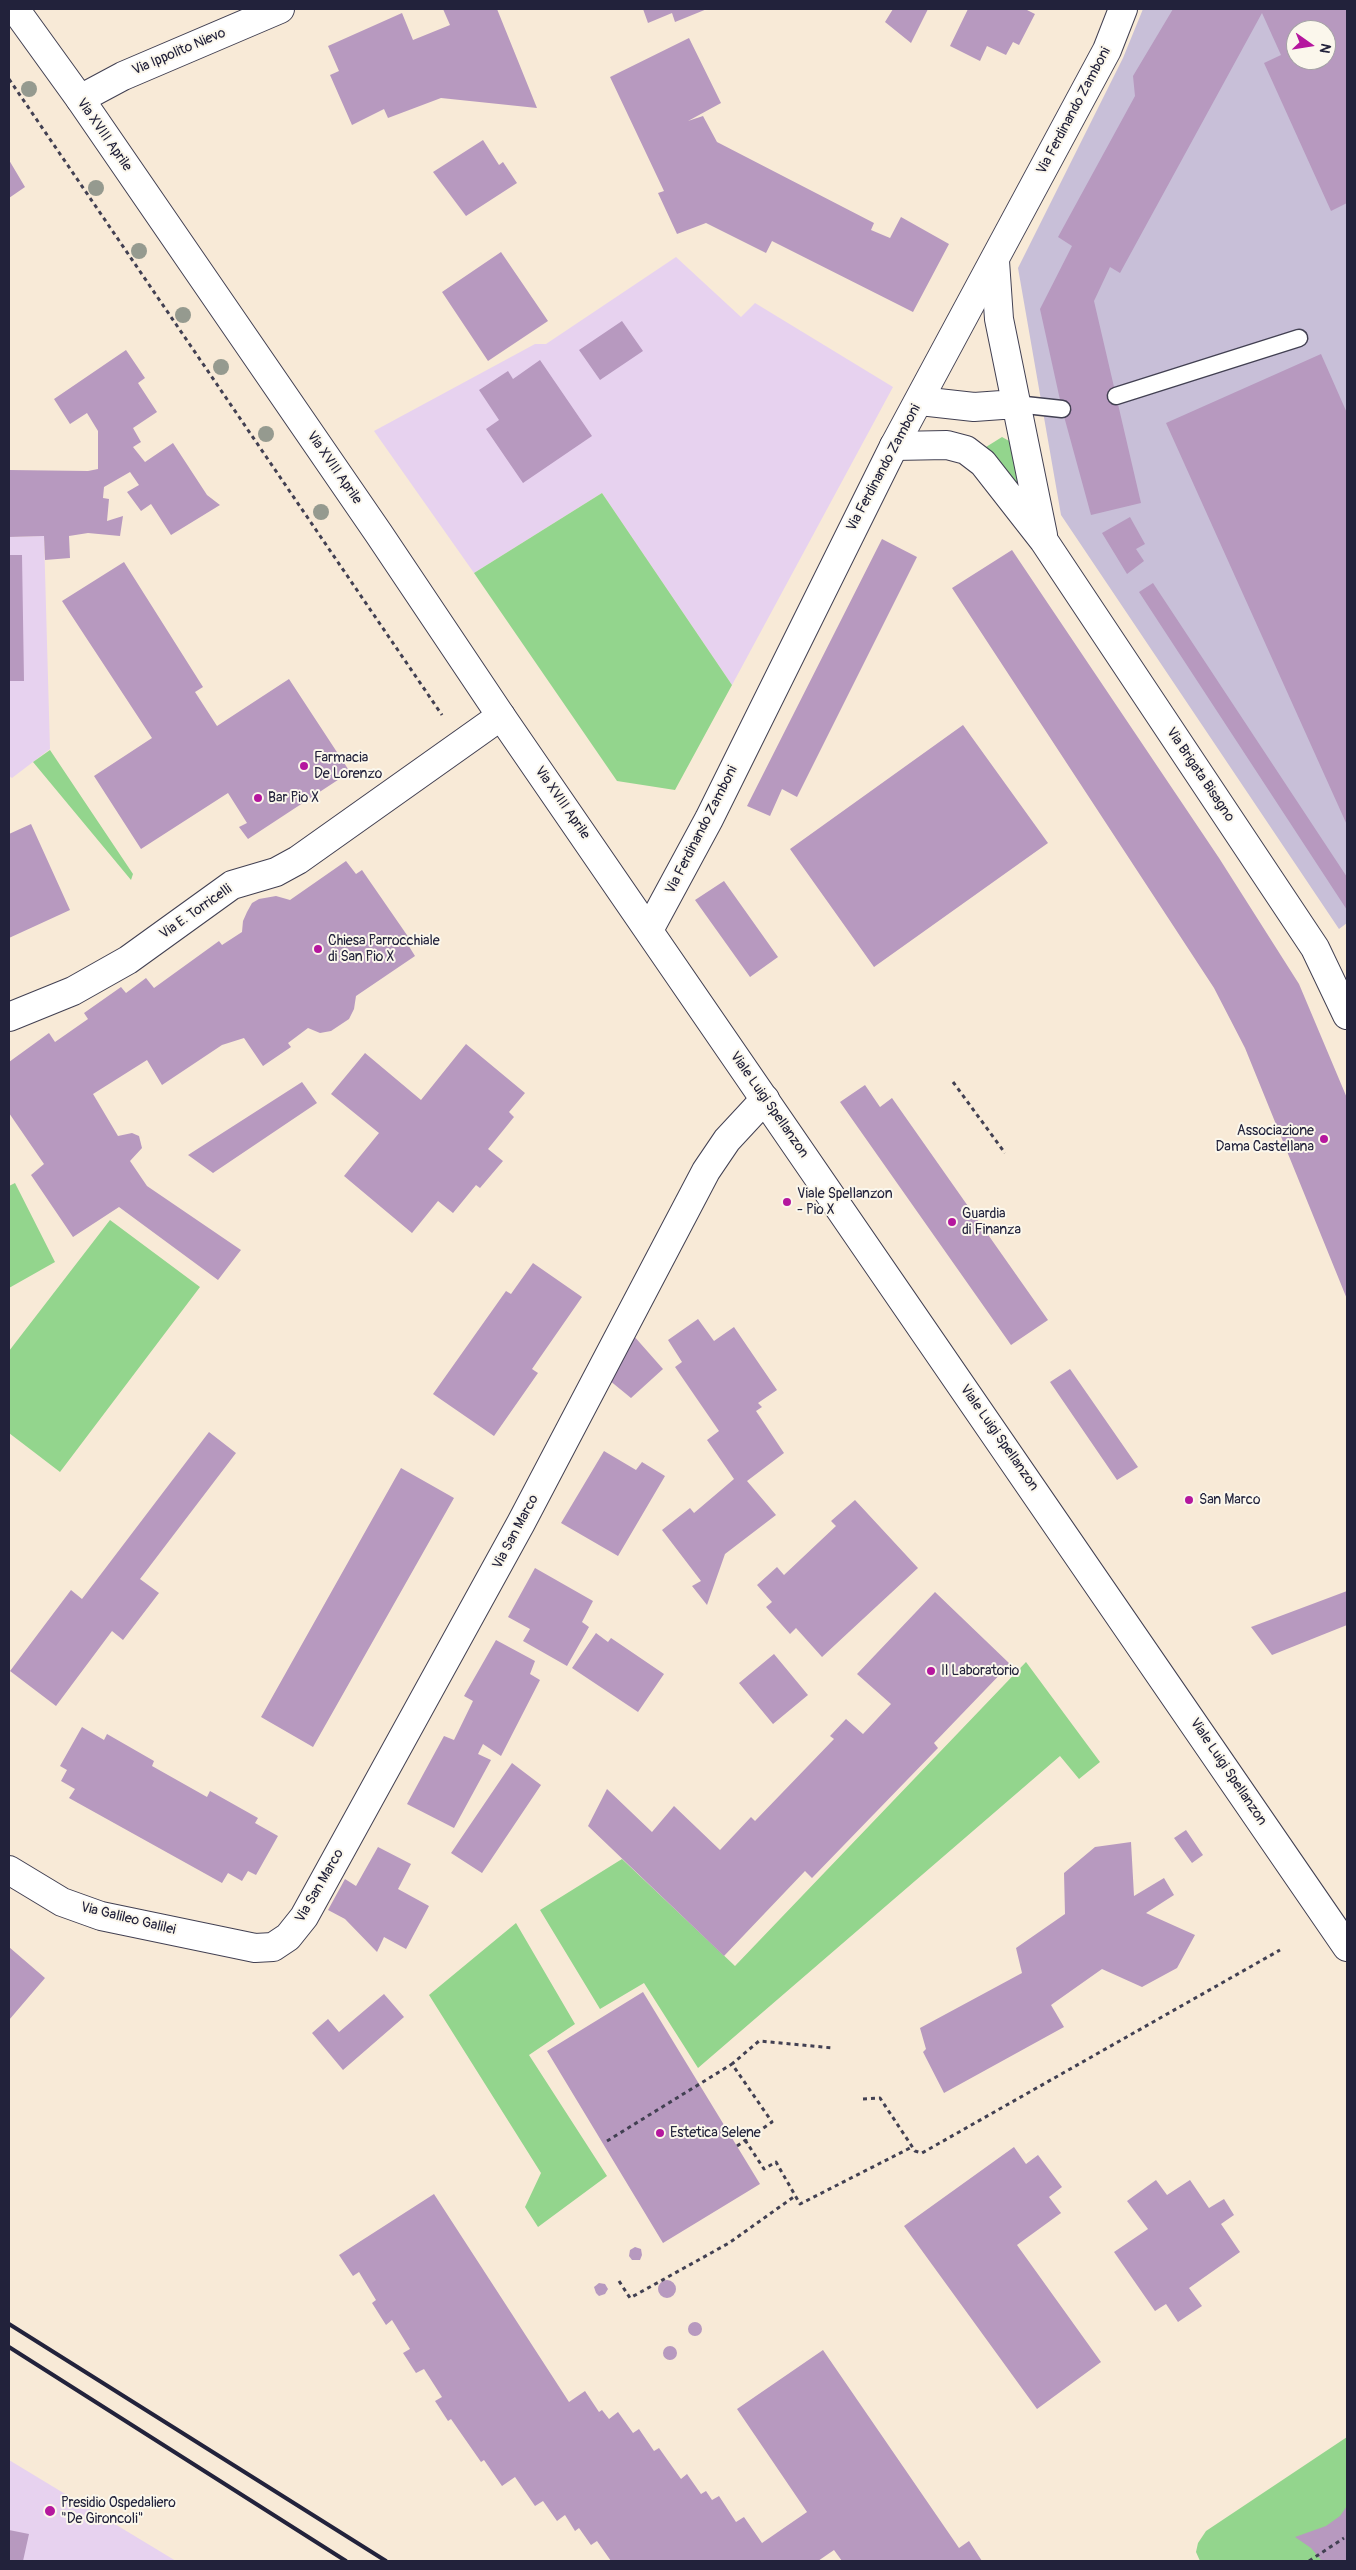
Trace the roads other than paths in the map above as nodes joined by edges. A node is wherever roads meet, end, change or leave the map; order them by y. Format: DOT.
graph roads {
  1 [pos="15,9"];
  2 [pos="280,9"];
  3 [pos="1123,9"];
  4 [pos="80,99"];
  5 [pos="995,261"];
  6 [pos="1299,338"];
  7 [pos="1116,396"];
  8 [pos="920,401"];
  9 [pos="1016,404"];
  10 [pos="1062,409"];
  11 [pos="894,446"];
  12 [pos="1044,541"];
  13 [pos="501,716"];
  14 [pos="649,930"];
  15 [pos="1347,1015"];
  16 [pos="9,1017"];
  17 [pos="765,1099"];
  18 [pos="9,1870"];
  19 [pos="1347,1947"];
  20 [pos="255,1948"];
  1 -- 4 [label="street, Via XVIII Aprile"];
  2 -- 4 [label="street, Via Ippolito Nievo"];
  3 -- 5 [label="street, Via Ferdinando Zamboni"];
  4 -- 13 [label="street, Via XVIII Aprile"];
  5 -- 8 [label="street, Via Ferdinando Zamboni"];
  5 -- 9 [label="street, Via Brigata Bisagno"];
  6 -- 7 [label="lane"];
  8 -- 9 [label="street"];
  8 -- 11 [label="street, Via Ferdinando Zamboni"];
  9 -- 10 [label="lane"];
  9 -- 12 [label="street, Via Brigata Bisagno"];
  11 -- 12 [label="street, Via Brigata Bisagno"];
  11 -- 14 [label="street, Via Ferdinando Zamboni"];
  12 -- 15 [label="street, Via Brigata Bisagno"];
  13 -- 14 [label="street, Via XVIII Aprile"];
  13 -- 16 [label="street, Via E. Torricelli"];
  14 -- 17 [label="street, Viale Luigi Spellanzon"];
  17 -- 19 [label="street, Viale Luigi Spellanzon"];
  17 -- 20 [label="street, Via San Marco"];
  18 -- 20 [label="street, Via Galileo Galilei"];
}
